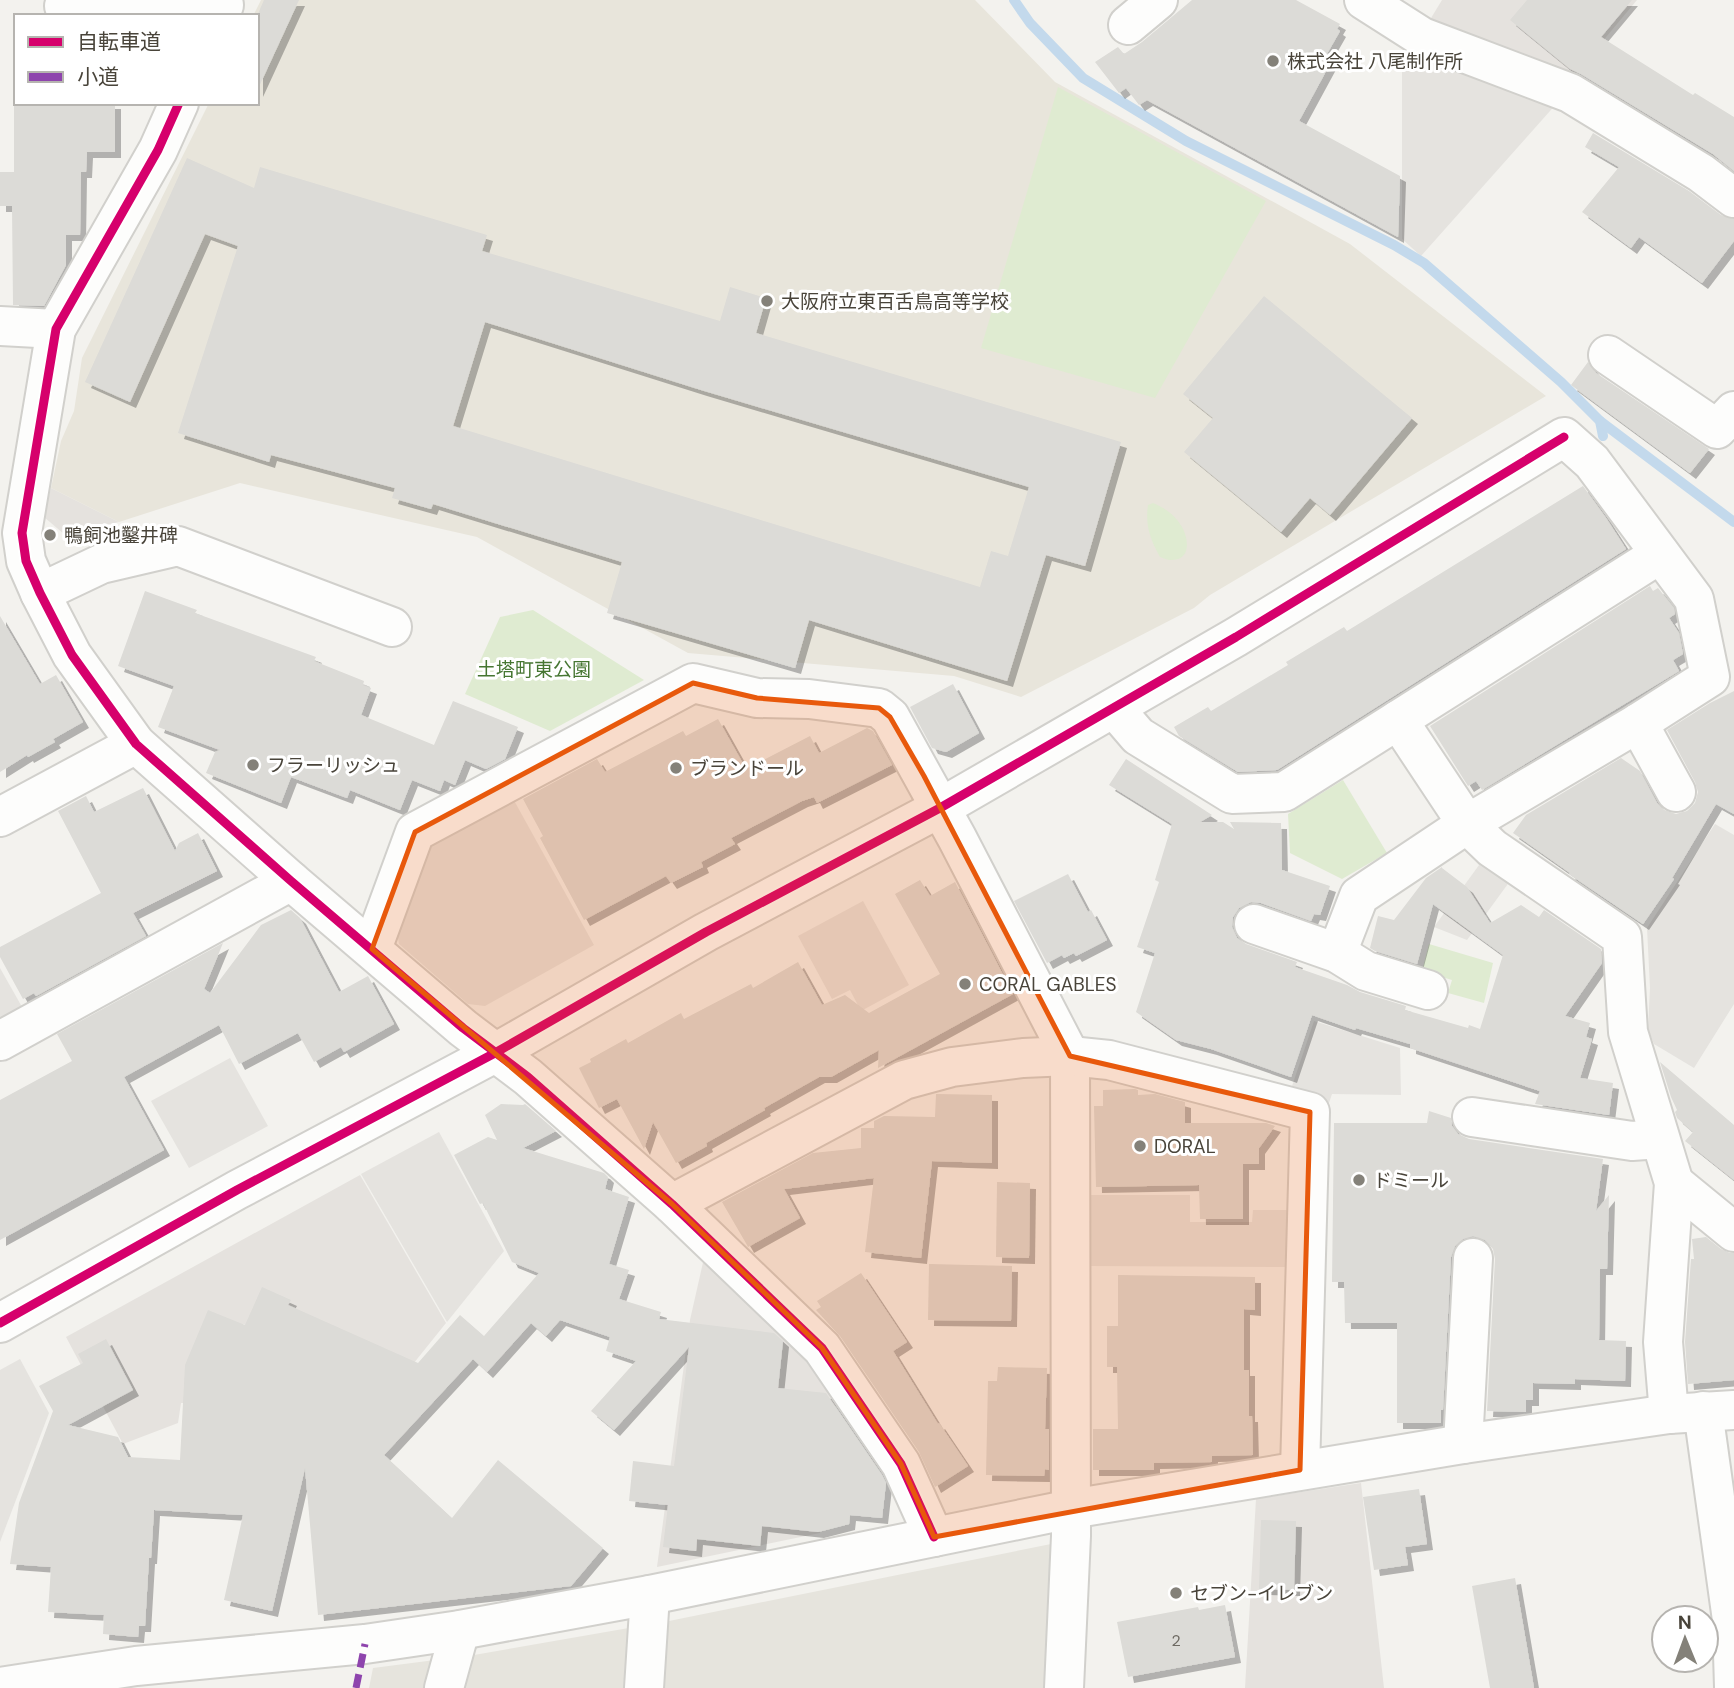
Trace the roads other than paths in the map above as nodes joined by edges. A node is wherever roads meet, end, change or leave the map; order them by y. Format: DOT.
graph roads {
  1 [pos="1158,0"];
  2 [pos="1364,0"];
  3 [pos="64,6"];
  4 [pos="223,7"];
  5 [pos="1128,25"];
  6 [pos="178,105"];
  7 [pos="1734,198"];
  8 [pos="0,326"];
  9 [pos="56,329"];
  10 [pos="1608,355"];
  11 [pos="1734,411"];
  12 [pos="11,533"];
  13 [pos="1660,554"];
  14 [pos="40,593"];
  15 [pos="392,626"];
  16 [pos="1114,708"];
  17 [pos="1398,720"];
  18 [pos="1639,723"];
  19 [pos="136,744"];
  20 [pos="1676,792"];
  21 [pos="940,808"];
  22 [pos="0,817"];
  23 [pos="1466,824"];
  24 [pos="291,881"];
  25 [pos="1254,924"];
  26 [pos="372,949"];
  27 [pos="1337,953"];
  28 [pos="1428,990"];
  29 [pos="0,1041"];
  30 [pos="495,1053"];
  31 [pos="1070,1056"];
  32 [pos="1472,1116"];
  33 [pos="1660,1139"];
  34 [pos="1674,1183"];
  35 [pos="672,1204"];
  36 [pos="1734,1232"];
  37 [pos="1473,1258"];
  38 [pos="0,1323"];
  39 [pos="1702,1411"];
  40 [pos="1463,1444"];
  41 [pos="1300,1470"];
  42 [pos="1071,1508"];
  43 [pos="934,1537"];
  44 [pos="650,1595"];
  45 [pos="460,1630"];
  46 [pos="0,1687"];
  47 [pos="1734,1687"];
  48 [pos="444,1688"];
  49 [pos="644,1688"];
  50 [pos="1063,1688"];
  1 -- 5 [label="street"];
  2 -- 7 [label="street"];
  3 -- 4 [label="street"];
  6 -- 9 [label="street"];
  8 -- 9 [label="street"];
  9 -- 12 [label="street"];
  10 -- 11 [label="street"];
  12 -- 14 [label="street"];
  13 -- 16 [label="street"];
  13 -- 17 [label="street"];
  13 -- 18 [label="street"];
  14 -- 15 [label="street"];
  14 -- 19 [label="street"];
  16 -- 17 [label="street"];
  16 -- 21 [label="street"];
  17 -- 23 [label="street"];
  18 -- 20 [label="street"];
  18 -- 23 [label="street"];
  19 -- 22 [label="street"];
  19 -- 24 [label="street"];
  21 -- 26 [label="street"];
  21 -- 30 [label="street"];
  21 -- 31 [label="street"];
  23 -- 27 [label="street"];
  23 -- 33 [label="street"];
  24 -- 26 [label="street"];
  24 -- 29 [label="street"];
  25 -- 27 [label="street"];
  26 -- 30 [label="street"];
  27 -- 28 [label="street"];
  30 -- 35 [label="street"];
  30 -- 38 [label="street"];
  31 -- 35 [label="street"];
  31 -- 41 [label="street"];
  31 -- 42 [label="street"];
  32 -- 33 [label="street"];
  33 -- 34 [label="street"];
  34 -- 36 [label="street"];
  34 -- 39 [label="street"];
  35 -- 43 [label="street"];
  37 -- 40 [label="street"];
  39 -- 40 [label="street"];
  39 -- 47 [label="street"];
  40 -- 41 [label="street"];
  41 -- 42 [label="street"];
  42 -- 43 [label="street"];
  42 -- 50 [label="street"];
  43 -- 44 [label="street"];
  44 -- 45 [label="street"];
  44 -- 49 [label="street"];
  45 -- 46 [label="street"];
  45 -- 48 [label="street"];
}
